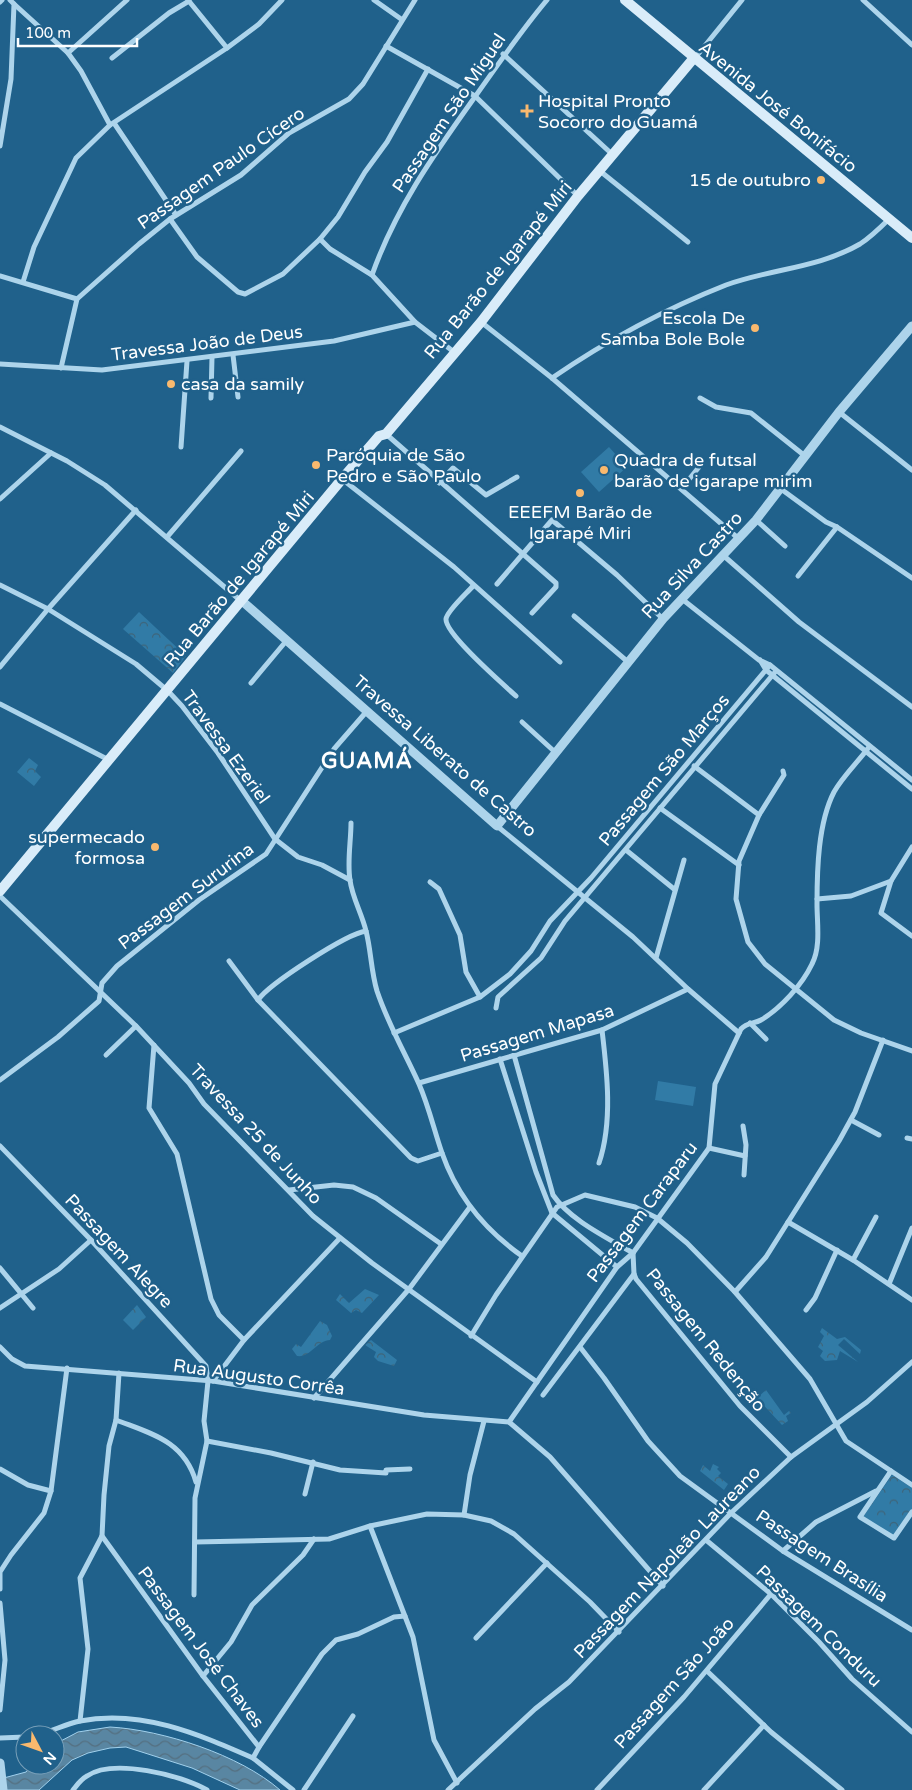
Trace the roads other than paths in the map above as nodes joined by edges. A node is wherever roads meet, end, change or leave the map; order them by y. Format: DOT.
graph roads {
  1 [pos="126,0"];
  2 [pos="282,0"];
  3 [pos="374,0"];
  4 [pos="415,0"];
  5 [pos="547,0"];
  6 [pos="625,0"];
  7 [pos="742,0"];
  8 [pos="863,0"];
  9 [pos="188,1"];
  10 [pos="12,2"];
  11 [pos="401,19"];
  12 [pos="912,45"];
  13 [pos="386,46"];
  14 [pos="227,48"];
  15 [pos="68,52"];
  16 [pos="503,54"];
  17 [pos="112,58"];
  18 [pos="694,59"];
  19 [pos="428,69"];
  20 [pos="475,96"];
  21 [pos="112,124"];
  22 [pos="0,146"];
  23 [pos="613,155"];
  24 [pos="600,171"];
  25 [pos="578,196"];
  26 [pos="176,215"];
  27 [pos="170,219"];
  28 [pos="889,219"];
  29 [pos="912,238"];
  30 [pos="320,239"];
  31 [pos="688,242"];
  32 [pos="372,275"];
  33 [pos="0,276"];
  34 [pos="23,282"];
  35 [pos="77,299"];
  36 [pos="415,322"];
  37 [pos="481,322"];
  38 [pos="912,326"];
  39 [pos="454,352"];
  40 [pos="233,355"];
  41 [pos="212,357"];
  42 [pos="187,361"];
  43 [pos="0,364"];
  44 [pos="61,368"];
  45 [pos="552,378"];
  46 [pos="238,397"];
  47 [pos="211,398"];
  48 [pos="700,398"];
  49 [pos="839,412"];
  50 [pos="0,427"];
  51 [pos="386,434"];
  52 [pos="181,447"];
  53 [pos="241,451"];
  54 [pos="51,453"];
  55 [pos="805,456"];
  56 [pos="699,467"];
  57 [pos="912,470"];
  58 [pos="517,477"];
  59 [pos="342,479"];
  60 [pos="439,483"];
  61 [pos="682,488"];
  62 [pos="781,489"];
  63 [pos="0,499"];
  64 [pos="136,510"];
  65 [pos="756,520"];
  66 [pos="838,527"];
  67 [pos="167,537"];
  68 [pos="740,540"];
  69 [pos="785,546"];
  70 [pos="522,555"];
  71 [pos="724,556"];
  72 [pos="798,576"];
  73 [pos="912,578"];
  74 [pos="497,584"];
  75 [pos="0,586"];
  76 [pos="473,586"];
  77 [pos="682,599"];
  78 [pos="242,601"];
  79 [pos="48,609"];
  80 [pos="532,614"];
  81 [pos="574,616"];
  82 [pos="663,619"];
  83 [pos="287,640"];
  84 [pos="759,660"];
  85 [pos="560,662"];
  86 [pos="628,662"];
  87 [pos="0,667"];
  88 [pos="771,672"];
  89 [pos="251,683"];
  90 [pos="168,691"];
  91 [pos="516,696"];
  92 [pos="0,704"];
  93 [pos="912,707"];
  94 [pos="367,711"];
  95 [pos="522,722"];
  96 [pos="869,747"];
  97 [pos="556,753"];
  98 [pos="865,753"];
  99 [pos="109,760"];
  100 [pos="694,766"];
  101 [pos="783,771"];
  102 [pos="912,780"];
  103 [pos="912,789"];
  104 [pos="660,808"];
  105 [pos="759,815"];
  106 [pos="351,823"];
  107 [pos="497,826"];
  108 [pos="275,839"];
  109 [pos="912,847"];
  110 [pos="626,850"];
  111 [pos="684,860"];
  112 [pos="739,865"];
  113 [pos="350,880"];
  114 [pos="891,881"];
  115 [pos="430,882"];
  116 [pos="674,889"];
  117 [pos="0,891"];
  118 [pos="578,892"];
  119 [pos="0,896"];
  120 [pos="586,898"];
  121 [pos="817,899"];
  122 [pos="366,931"];
  123 [pos="912,936"];
  124 [pos="656,958"];
  125 [pos="229,961"];
  126 [pos="796,988"];
  127 [pos="688,990"];
  128 [pos="101,991"];
  129 [pos="480,997"];
  130 [pos="258,1000"];
  131 [pos="496,1008"];
  132 [pos="749,1023"];
  133 [pos="136,1026"];
  134 [pos="602,1030"];
  135 [pos="394,1033"];
  136 [pos="739,1033"];
  137 [pos="766,1039"];
  138 [pos="882,1040"];
  139 [pos="154,1044"];
  140 [pos="912,1050"];
  141 [pos="106,1055"];
  142 [pos="507,1057"];
  143 [pos="0,1080"];
  144 [pos="419,1083"];
  145 [pos="851,1120"];
  146 [pos="743,1126"];
  147 [pos="879,1135"];
  148 [pos="0,1146"];
  149 [pos="709,1148"];
  150 [pos="442,1153"];
  151 [pos="745,1156"];
  152 [pos="599,1163"];
  153 [pos="744,1175"];
  154 [pos="289,1190"];
  155 [pos="470,1207"];
  156 [pos="556,1208"];
  157 [pos="876,1217"];
  158 [pos="657,1218"];
  159 [pos="788,1222"];
  160 [pos="912,1228"];
  161 [pos="340,1238"];
  162 [pos="91,1240"];
  163 [pos="441,1244"];
  164 [pos="837,1250"];
  165 [pos="633,1253"];
  166 [pos="522,1256"];
  167 [pos="853,1260"];
  168 [pos="617,1267"];
  169 [pos="0,1268"];
  170 [pos="634,1274"];
  171 [pos="889,1284"];
  172 [pos="409,1289"];
  173 [pos="735,1292"];
  174 [pos="21,1294"];
  175 [pos="912,1300"];
  176 [pos="0,1308"];
  177 [pos="33,1308"];
  178 [pos="806,1310"];
  179 [pos="471,1336"];
  180 [pos="244,1340"];
  181 [pos="0,1347"];
  182 [pos="580,1347"];
  183 [pos="912,1362"];
  184 [pos="67,1368"];
  185 [pos="119,1373"];
  186 [pos="211,1381"];
  187 [pos="537,1382"];
  188 [pos="543,1395"];
  189 [pos="314,1398"];
  190 [pos="116,1420"];
  191 [pos="484,1420"];
  192 [pos="509,1422"];
  193 [pos="836,1424"];
  194 [pos="207,1441"];
  195 [pos="792,1457"];
  196 [pos="313,1462"];
  197 [pos="0,1468"];
  198 [pos="410,1469"];
  199 [pos="891,1471"];
  200 [pos="196,1482"];
  201 [pos="912,1484"];
  202 [pos="51,1491"];
  203 [pos="876,1491"];
  204 [pos="305,1494"];
  205 [pos="912,1512"];
  206 [pos="731,1513"];
  207 [pos="464,1515"];
  208 [pos="370,1526"];
  209 [pos="102,1536"];
  210 [pos="314,1539"];
  211 [pos="706,1540"];
  212 [pos="195,1542"];
  213 [pos="783,1551"];
  214 [pos="547,1563"];
  215 [pos="0,1572"];
  216 [pos="663,1586"];
  217 [pos="0,1589"];
  218 [pos="771,1594"];
  219 [pos="194,1595"];
  220 [pos="0,1603"];
  221 [pos="404,1616"];
  222 [pos="912,1630"];
  223 [pos="619,1632"];
  224 [pos="476,1638"];
  225 [pos="707,1671"];
  226 [pos="203,1676"];
  227 [pos="0,1710"];
  228 [pos="353,1716"];
  229 [pos="80,1721"];
  230 [pos="764,1725"];
  231 [pos="65,1726"];
  232 [pos="912,1732"];
  233 [pos="15,1737"];
  234 [pos="0,1738"];
  235 [pos="258,1747"];
  236 [pos="253,1758"];
  237 [pos="0,1763"];
  238 [pos="0,1769"];
  239 [pos="456,1783"];
  240 [pos="2,1790"];
  241 [pos="74,1790"];
  242 [pos="207,1790"];
  243 [pos="293,1790"];
  244 [pos="304,1790"];
  245 [pos="448,1790"];
  246 [pos="597,1790"];
  247 [pos="704,1790"];
  248 [pos="842,1790"];
  1 -- 15 [label="street"];
  2 -- 14 [label="street"];
  3 -- 11 [label="street"];
  4 -- 11 [label="street, Passagem Paulo Cícero"];
  5 -- 16 [label="street, Passagem São Miguel"];
  6 -- 18 [label="main road, Avenida José Bonifácio"];
  7 -- 18 [label="street"];
  8 -- 12 [label="street"];
  9 -- 14 [label="street"];
  9 -- 17 [label="street"];
  10 -- 15 [label="street"];
  10 -- 22 [label="street"];
  11 -- 13 [label="street, Passagem Paulo Cícero"];
  13 -- 19 [label="street"];
  13 -- 26 [label="street, Passagem Paulo Cícero"];
  14 -- 21 [label="street"];
  15 -- 21 [label="street"];
  16 -- 20 [label="street, Passagem São Miguel"];
  16 -- 23 [label="street"];
  18 -- 23 [label="main road, Rua Barão de Igarapé Miri"];
  18 -- 28 [label="main road, Avenida José Bonifácio"];
  19 -- 20 [label="street"];
  19 -- 30 [label="street"];
  20 -- 25 [label="street"];
  20 -- 32 [label="street, Passagem São Miguel"];
  21 -- 26 [label="street"];
  21 -- 34 [label="street"];
  23 -- 24 [label="main road, Rua Barão de Igarapé Miri"];
  24 -- 25 [label="main road, Rua Barão de Igarapé Miri"];
  24 -- 31 [label="street"];
  25 -- 37 [label="main road, Rua Barão de Igarapé Miri"];
  26 -- 27 [label="street, Passagem Paulo Cícero"];
  27 -- 30 [label="street"];
  27 -- 35 [label="street, Passagem Paulo Cícero"];
  28 -- 29 [label="main road, Avenida José Bonifácio"];
  28 -- 45 [label="street"];
  30 -- 32 [label="street"];
  32 -- 36 [label="street"];
  33 -- 34 [label="street"];
  34 -- 35 [label="street"];
  35 -- 44 [label="street"];
  36 -- 39 [label="street"];
  36 -- 40 [label="street, Travessa João de Deus"];
  37 -- 39 [label="main road, Rua Barão de Igarapé Miri"];
  37 -- 45 [label="street"];
  38 -- 49 [label="street, Rua Silva Castro"];
  39 -- 51 [label="main road, Rua Barão de Igarapé Miri"];
  40 -- 41 [label="street, Travessa João de Deus"];
  40 -- 46 [label="street"];
  41 -- 42 [label="street, Travessa João de Deus"];
  41 -- 47 [label="street"];
  42 -- 44 [label="street, Travessa João de Deus"];
  42 -- 52 [label="street"];
  43 -- 44 [label="street, Travessa João de Deus"];
  45 -- 61 [label="street"];
  48 -- 55 [label="street"];
  49 -- 55 [label="street, Rua Silva Castro"];
  49 -- 57 [label="street"];
  50 -- 54 [label="street, Travessa Liberato de Castro"];
  51 -- 59 [label="main road, Rua Barão de Igarapé Miri"];
  51 -- 60 [label="street"];
  53 -- 67 [label="street"];
  54 -- 63 [label="street"];
  54 -- 64 [label="street, Travessa Liberato de Castro"];
  55 -- 62 [label="street, Rua Silva Castro"];
  56 -- 61 [label="street"];
  58 -- 60 [label="street"];
  59 -- 76 [label="street"];
  59 -- 78 [label="main road, Rua Barão de Igarapé Miri"];
  60 -- 70 [label="street"];
  61 -- 68 [label="street"];
  62 -- 65 [label="street, Rua Silva Castro"];
  62 -- 66 [label="street"];
  64 -- 67 [label="street, Travessa Liberato de Castro"];
  64 -- 79 [label="street"];
  65 -- 68 [label="street, Rua Silva Castro"];
  65 -- 69 [label="street"];
  66 -- 72 [label="street"];
  66 -- 73 [label="street"];
  67 -- 78 [label="street, Travessa Liberato de Castro"];
  68 -- 71 [label="street, Rua Silva Castro"];
  70 -- 74 [label="street"];
  70 -- 80 [label="street"];
  70 -- 82 [label="street"];
  71 -- 77 [label="street, Rua Silva Castro"];
  71 -- 93 [label="street"];
  75 -- 79 [label="street, Travessa Ezeriel"];
  76 -- 85 [label="street"];
  76 -- 91 [label="street"];
  77 -- 82 [label="street, Rua Silva Castro"];
  77 -- 84 [label="street"];
  78 -- 83 [label="street, Travessa Liberato de Castro"];
  78 -- 90 [label="main road, Rua Barão de Igarapé Miri"];
  79 -- 87 [label="street"];
  79 -- 90 [label="street, Travessa Ezeriel"];
  81 -- 86 [label="street"];
  82 -- 86 [label="street, Rua Silva Castro"];
  83 -- 89 [label="street"];
  83 -- 94 [label="street, Travessa Liberato de Castro"];
  84 -- 88 [label="street"];
  84 -- 88 [label="street"];
  86 -- 97 [label="street, Rua Silva Castro"];
  88 -- 96 [label="street"];
  88 -- 98 [label="street"];
  88 -- 100 [label="street, Passagem São Marços"];
  88 -- 118 [label="street, Passagem São Marços"];
  90 -- 99 [label="main road, Rua Barão de Igarapé Miri"];
  90 -- 108 [label="street, Travessa Ezeriel"];
  92 -- 99 [label="street"];
  94 -- 107 [label="street, Travessa Liberato de Castro"];
  94 -- 108 [label="street, Passagem Sururina"];
  95 -- 97 [label="street"];
  96 -- 98 [label="street, Passagem Caraparu"];
  96 -- 102 [label="street"];
  97 -- 107 [label="street, Rua Silva Castro"];
  98 -- 103 [label="street"];
  98 -- 121 [label="street, Passagem Caraparu"];
  99 -- 117 [label="main road, Rua Barão de Igarapé Miri"];
  100 -- 104 [label="street, Passagem São Marços"];
  100 -- 105 [label="street"];
  101 -- 105 [label="street"];
  104 -- 110 [label="street, Passagem São Marços"];
  104 -- 112 [label="street"];
  105 -- 112 [label="street"];
  106 -- 113 [label="street"];
  107 -- 118 [label="street, Travessa Liberato de Castro"];
  108 -- 113 [label="street, Travessa Ezeriel"];
  108 -- 128 [label="street, Passagem Sururina"];
  109 -- 114 [label="street"];
  110 -- 116 [label="street"];
  110 -- 120 [label="street, Passagem São Marços"];
  111 -- 116 [label="street"];
  112 -- 126 [label="street"];
  113 -- 122 [label="street"];
  114 -- 121 [label="street"];
  114 -- 123 [label="street"];
  115 -- 129 [label="street"];
  116 -- 124 [label="street"];
  118 -- 120 [label="street, Travessa Liberato de Castro"];
  118 -- 129 [label="street, Passagem São Marços"];
  119 -- 128 [label="street, Travessa 25 de Junho"];
  120 -- 124 [label="street, Travessa Liberato de Castro"];
  120 -- 131 [label="street, Passagem São Marços"];
  121 -- 126 [label="street, Passagem Caraparu"];
  122 -- 130 [label="street"];
  122 -- 135 [label="street"];
  124 -- 127 [label="street, Travessa Liberato de Castro"];
  125 -- 130 [label="street"];
  126 -- 132 [label="street, Passagem Caraparu"];
  126 -- 138 [label="street"];
  127 -- 134 [label="street, Passagem Mapasa"];
  127 -- 136 [label="street, Travessa Liberato de Castro"];
  128 -- 133 [label="street, Travessa 25 de Junho"];
  128 -- 143 [label="street, Passagem Sururina"];
  129 -- 135 [label="street, Passagem São Marços"];
  130 -- 150 [label="street"];
  132 -- 136 [label="street, Passagem Caraparu"];
  132 -- 137 [label="street"];
  133 -- 139 [label="street, Travessa 25 de Junho"];
  133 -- 141 [label="street"];
  134 -- 142 [label="street, Passagem Mapasa"];
  134 -- 152 [label="street"];
  135 -- 144 [label="street"];
  136 -- 149 [label="street, Passagem Caraparu"];
  138 -- 140 [label="street"];
  138 -- 145 [label="street"];
  139 -- 154 [label="street, Travessa 25 de Junho"];
  139 -- 180 [label="street"];
  142 -- 144 [label="street, Passagem Mapasa"];
  142 -- 156 [label="street"];
  142 -- 156 [label="street"];
  144 -- 150 [label="street"];
  145 -- 147 [label="street"];
  145 -- 159 [label="street"];
  146 -- 151 [label="street"];
  148 -- 162 [label="street, Passagem Alegre"];
  149 -- 151 [label="street"];
  149 -- 158 [label="street, Passagem Caraparu"];
  150 -- 155 [label="street"];
  151 -- 153 [label="street"];
  154 -- 161 [label="street, Travessa 25 de Junho"];
  154 -- 163 [label="street"];
  155 -- 163 [label="street"];
  155 -- 166 [label="street"];
  156 -- 158 [label="street"];
  156 -- 165 [label="street, Passagem Redenção"];
  156 -- 166 [label="street"];
  156 -- 168 [label="street"];
  157 -- 167 [label="street"];
  158 -- 165 [label="street, Passagem Caraparu"];
  158 -- 173 [label="street"];
  159 -- 164 [label="street"];
  159 -- 173 [label="street"];
  160 -- 171 [label="street"];
  161 -- 172 [label="street, Travessa 25 de Junho"];
  161 -- 180 [label="street"];
  162 -- 174 [label="street"];
  162 -- 186 [label="street, Passagem Alegre"];
  163 -- 172 [label="street"];
  164 -- 167 [label="street"];
  164 -- 178 [label="street"];
  165 -- 168 [label="street, Passagem Caraparu"];
  165 -- 170 [label="street, Passagem Redenção"];
  166 -- 179 [label="street"];
  167 -- 171 [label="street"];
  168 -- 187 [label="street, Passagem Caraparu"];
  169 -- 174 [label="street"];
  170 -- 182 [label="street, Passagem Caraparu"];
  170 -- 195 [label="street, Passagem Redenção"];
  171 -- 175 [label="street"];
  172 -- 179 [label="street, Travessa 25 de Junho"];
  172 -- 189 [label="street"];
  173 -- 193 [label="street"];
  174 -- 176 [label="street"];
  174 -- 177 [label="street"];
  179 -- 187 [label="street, Travessa 25 de Junho"];
  180 -- 186 [label="street"];
  181 -- 184 [label="street, Rua Augusto Corrêa"];
  182 -- 188 [label="street, Passagem Caraparu"];
  182 -- 206 [label="street, Passagem Brasília"];
  183 -- 193 [label="street, Passagem Napoleão Laureano"];
  184 -- 185 [label="street, Rua Augusto Corrêa"];
  184 -- 202 [label="street"];
  185 -- 186 [label="street, Rua Augusto Corrêa"];
  185 -- 190 [label="street"];
  186 -- 189 [label="street, Rua Augusto Corrêa"];
  186 -- 194 [label="street"];
  187 -- 192 [label="street, Passagem Caraparu"];
  189 -- 191 [label="street, Rua Augusto Corrêa"];
  190 -- 200 [label="street"];
  190 -- 209 [label="street"];
  191 -- 192 [label="street, Rua Augusto Corrêa"];
  191 -- 207 [label="street"];
  192 -- 216 [label="street"];
  193 -- 195 [label="street, Passagem Napoleão Laureano"];
  193 -- 199 [label="street"];
  194 -- 196 [label="street"];
  194 -- 200 [label="street"];
  195 -- 206 [label="street, Passagem Napoleão Laureano"];
  196 -- 198 [label="street"];
  196 -- 204 [label="street"];
  197 -- 202 [label="street"];
  199 -- 201 [label="street"];
  199 -- 203 [label="street"];
  200 -- 212 [label="street"];
  202 -- 215 [label="street"];
  203 -- 205 [label="street"];
  203 -- 213 [label="street"];
  206 -- 211 [label="street, Passagem Napoleão Laureano"];
  206 -- 213 [label="street, Passagem Brasília"];
  207 -- 208 [label="street"];
  207 -- 214 [label="street"];
  208 -- 210 [label="street"];
  208 -- 221 [label="street"];
  209 -- 226 [label="street, Passagem José Chaves"];
  209 -- 229 [label="street"];
  210 -- 212 [label="street"];
  210 -- 226 [label="street"];
  211 -- 216 [label="street, Passagem Napoleão Laureano"];
  211 -- 218 [label="street, Passagem Conduru"];
  212 -- 219 [label="street"];
  213 -- 222 [label="street, Passagem Brasília"];
  214 -- 223 [label="street"];
  214 -- 224 [label="street"];
  215 -- 217 [label="street"];
  216 -- 223 [label="street, Passagem Napoleão Laureano"];
  218 -- 225 [label="street, Passagem São João"];
  218 -- 232 [label="street, Passagem Conduru"];
  220 -- 227 [label="street"];
  221 -- 235 [label="street"];
  221 -- 239 [label="street"];
  223 -- 239 [label="street, Passagem Napoleão Laureano"];
  225 -- 230 [label="street"];
  225 -- 246 [label="street, Passagem São João"];
  226 -- 235 [label="street, Passagem José Chaves"];
  228 -- 244 [label="street"];
  229 -- 231 [label="street"];
  229 -- 236 [label="street"];
  230 -- 247 [label="street"];
  230 -- 248 [label="street"];
  233 -- 234 [label="street"];
  235 -- 236 [label="street, Passagem José Chaves"];
  236 -- 243 [label="street, Passagem José Chaves"];
  237 -- 238 [label="street"];
  238 -- 240 [label="street"];
  239 -- 245 [label="street, Passagem Napoleão Laureano"];
  241 -- 242 [label="street"];
}
